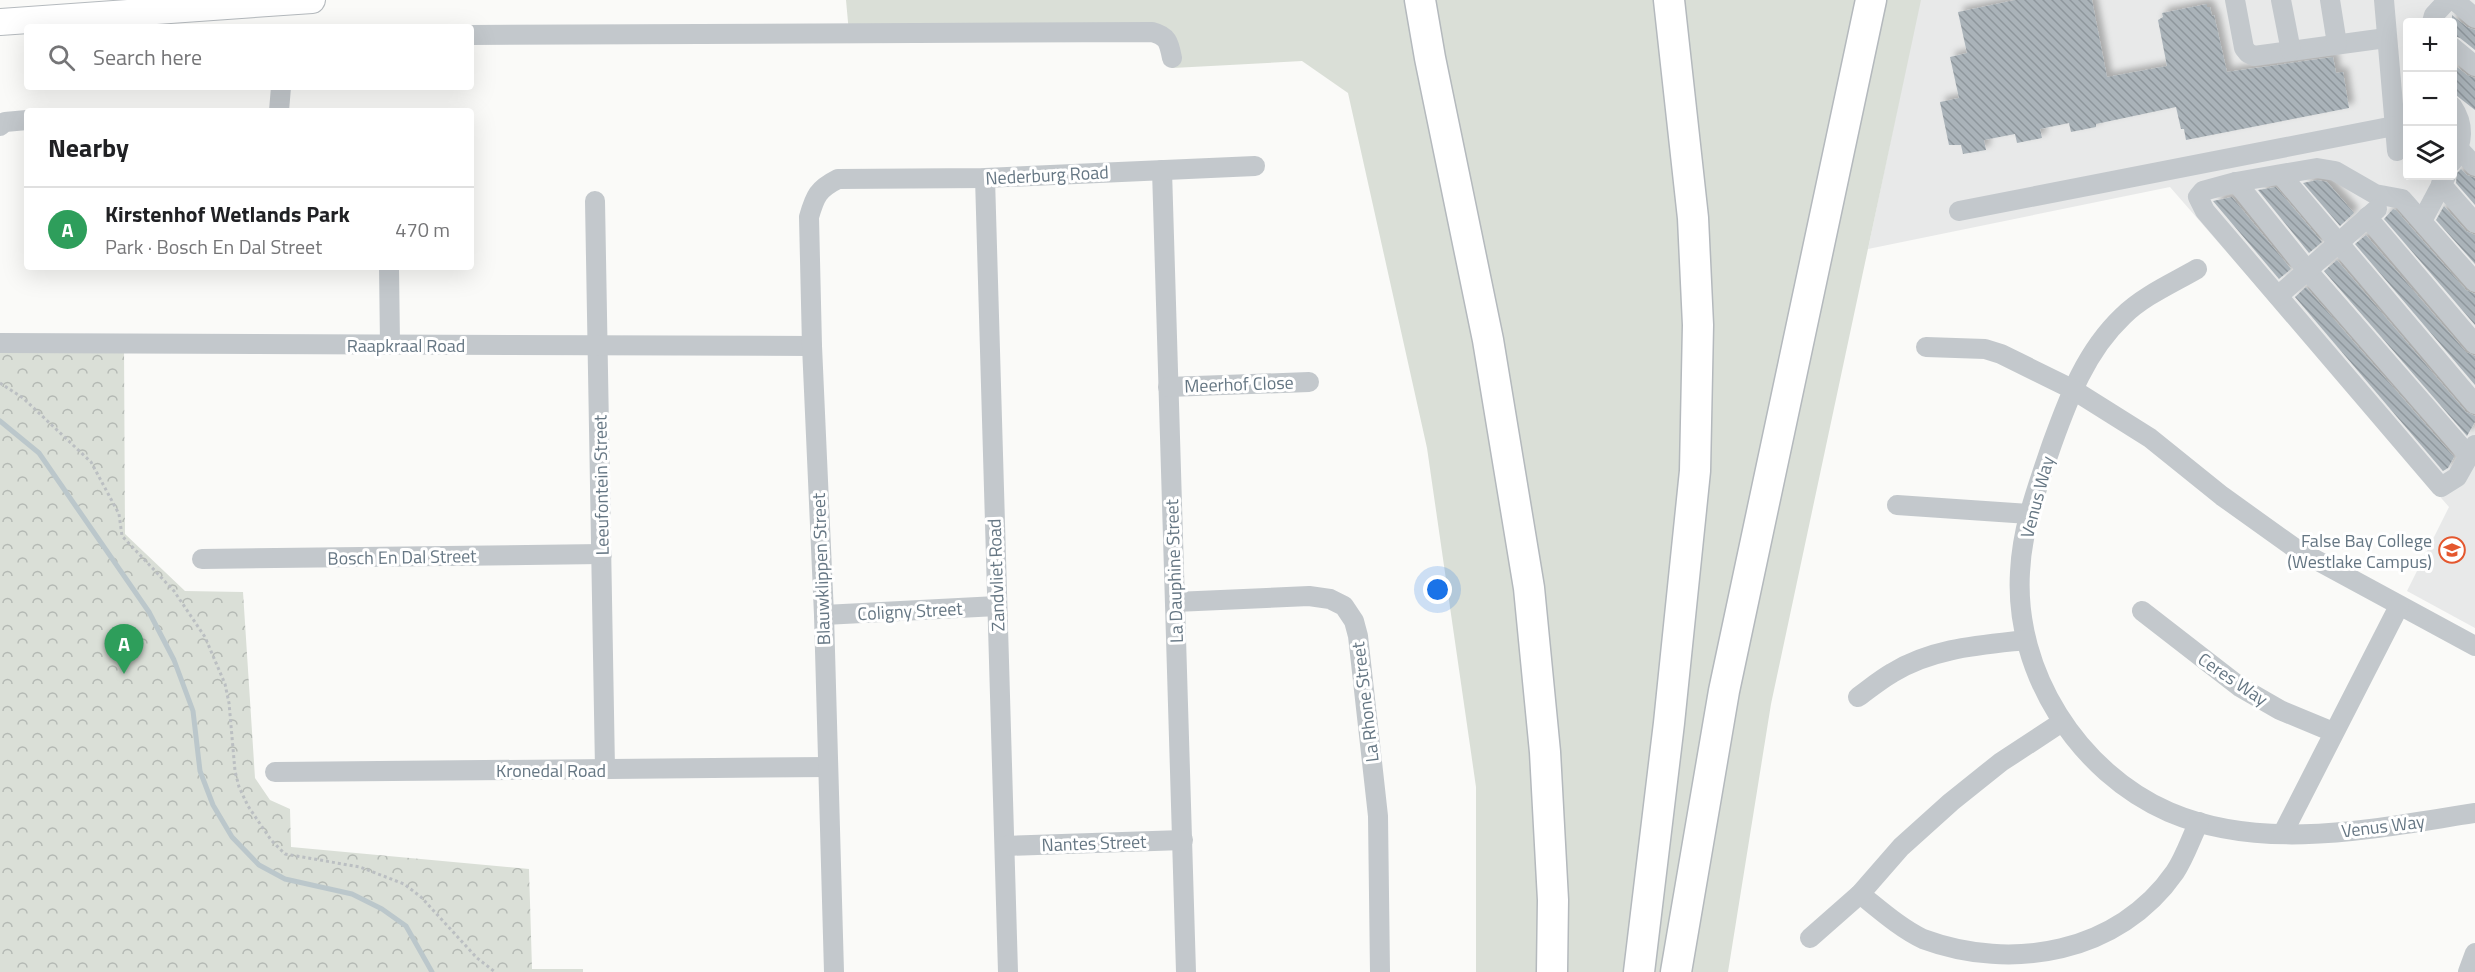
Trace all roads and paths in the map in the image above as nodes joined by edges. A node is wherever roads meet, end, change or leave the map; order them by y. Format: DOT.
graph roads {
  1 [pos="312,0"];
  2 [pos="1410,0"];
  3 [pos="1420,0"];
  4 [pos="1670,0"];
  5 [pos="1871,0"];
  6 [pos="2235,0"];
  7 [pos="2281,0"];
  8 [pos="2330,0"];
  9 [pos="2384,0"];
  10 [pos="2448,0"];
  11 [pos="2454,0"];
  12 [pos="2433,18"];
  13 [pos="2475,18"];
  14 [pos="0,22"];
  15 [pos="474,35"];
  16 [pos="2386,38"];
  17 [pos="2337,44"];
  18 [pos="2291,51"];
  19 [pos="2457,51"];
  20 [pos="1172,58"];
  21 [pos="1430,58"];
  22 [pos="2475,66"];
  23 [pos="281,90"];
  24 [pos="279,108"];
  25 [pos="2462,115"];
  26 [pos="24,120"];
  27 [pos="0,126"];
  28 [pos="2394,126"];
  29 [pos="2397,151"];
  30 [pos="2457,153"];
  31 [pos="2457,157"];
  32 [pos="1255,166"];
  33 [pos="2475,166"];
  34 [pos="1162,170"];
  35 [pos="2281,175"];
  36 [pos="985,178"];
  37 [pos="838,179"];
  38 [pos="2444,180"];
  39 [pos="2236,182"];
  40 [pos="2391,197"];
  41 [pos="595,201"];
  42 [pos="1959,211"];
  43 [pos="2367,217"];
  44 [pos="2422,221"];
  45 [pos="2475,223"];
  46 [pos="2337,244"];
  47 [pos="2197,269"];
  48 [pos="389,270"];
  49 [pos="2307,270"];
  50 [pos="2475,282"];
  51 [pos="2278,296"];
  52 [pos="0,343"];
  53 [pos="2475,344"];
  54 [pos="390,345"];
  55 [pos="599,345"];
  56 [pos="812,346"];
  57 [pos="1926,347"];
  58 [pos="1309,382"];
  59 [pos="0,383"];
  60 [pos="1168,387"];
  61 [pos="2072,389"];
  62 [pos="2475,404"];
  63 [pos="2472,450"];
  64 [pos="1897,505"];
  65 [pos="2029,514"];
  66 [pos="602,554"];
  67 [pos="202,559"];
  68 [pos="1175,602"];
  69 [pos="997,606"];
  70 [pos="2399,606"];
  71 [pos="2142,611"];
  72 [pos="824,615"];
  73 [pos="2026,640"];
  74 [pos="2475,646"];
  75 [pos="1858,697"];
  76 [pos="2062,722"];
  77 [pos="2333,732"];
  78 [pos="828,767"];
  79 [pos="605,769"];
  80 [pos="274,772"];
  81 [pos="2475,813"];
  82 [pos="2199,822"];
  83 [pos="2283,833"];
  84 [pos="1183,840"];
  85 [pos="1005,846"];
  86 [pos="1860,894"];
  87 [pos="1810,938"];
  88 [pos="2475,953"];
  89 [pos="494,972"];
  90 [pos="834,972"];
  91 [pos="1008,972"];
  92 [pos="1186,972"];
  93 [pos="1380,972"];
  94 [pos="1552,972"];
  95 [pos="1639,972"];
  96 [pos="1676,972"];
  97 [pos="2468,972"];
  1 -- 14 [label="main road"];
  2 -- 21 [label="highway"];
  3 -- 21 [label="highway"];
  4 -- 95 [label="highway"];
  5 -- 96 [label="highway"];
  6 -- 18 [label="street"];
  7 -- 18 [label="street"];
  8 -- 17 [label="street"];
  9 -- 16 [label="street"];
  10 -- 12 [label="street"];
  11 -- 13 [label="street"];
  15 -- 20 [label="street"];
  16 -- 17 [label="street"];
  16 -- 28 [label="street"];
  17 -- 18 [label="street"];
  19 -- 22 [label="street"];
  21 -- 94 [label="highway"];
  23 -- 24 [label="street"];
  25 -- 30 [label="street"];
  26 -- 27 [label="street"];
  28 -- 29 [label="street"];
  28 -- 42 [label="street"];
  31 -- 33 [label="street"];
  32 -- 34 [label="street, Nederburg Road"];
  34 -- 36 [label="street, Nederburg Road"];
  34 -- 60 [label="street, La Dauphine Street"];
  35 -- 39 [label="street"];
  35 -- 40 [label="street"];
  35 -- 46 [label="street"];
  36 -- 37 [label="street, Nederburg Road"];
  36 -- 69 [label="street, Zandvliet Road"];
  37 -- 56 [label="street, Blauwklippen Street"];
  38 -- 44 [label="street"];
  38 -- 45 [label="street"];
  39 -- 49 [label="street"];
  39 -- 51 [label="street"];
  40 -- 43 [label="street"];
  40 -- 44 [label="street"];
  41 -- 55 [label="street, Leeufontein Street"];
  43 -- 46 [label="street"];
  43 -- 53 [label="street"];
  44 -- 50 [label="street"];
  46 -- 49 [label="street"];
  46 -- 62 [label="street"];
  47 -- 61 [label="street, Venus Way"];
  48 -- 54 [label="street"];
  49 -- 51 [label="street"];
  49 -- 63 [label="street"];
  51 -- 63 [label="street"];
  52 -- 54 [label="street, Raapkraal Road"];
  54 -- 55 [label="street, Raapkraal Road"];
  55 -- 56 [label="street, Raapkraal Road"];
  55 -- 66 [label="street, Leeufontein Street"];
  56 -- 72 [label="street, Blauwklippen Street"];
  57 -- 61 [label="street"];
  58 -- 60 [label="street, Meerhof Close"];
  59 -- 89 [label="path"];
  60 -- 68 [label="street, La Dauphine Street"];
  61 -- 65 [label="street, Venus Way"];
  61 -- 70 [label="street"];
  64 -- 65 [label="street"];
  65 -- 73 [label="street, Venus Way"];
  66 -- 67 [label="street, Bosch En Dal Street"];
  66 -- 79 [label="street, Leeufontein Street"];
  68 -- 84 [label="street, La Dauphine Street"];
  68 -- 93 [label="street, La Rhone Street"];
  69 -- 72 [label="street, Coligny Street"];
  69 -- 85 [label="street, Zandvliet Road"];
  70 -- 74 [label="street"];
  70 -- 77 [label="street"];
  71 -- 77 [label="street, Ceres Way"];
  72 -- 78 [label="street, Blauwklippen Street"];
  73 -- 75 [label="street"];
  73 -- 76 [label="street, Venus Way"];
  76 -- 82 [label="street, Venus Way"];
  76 -- 86 [label="street"];
  77 -- 83 [label="street"];
  78 -- 79 [label="street, Kronedal Road"];
  78 -- 90 [label="street, Blauwklippen Street"];
  79 -- 80 [label="street, Kronedal Road"];
  81 -- 83 [label="street, Venus Way"];
  82 -- 83 [label="street, Venus Way"];
  82 -- 86 [label="street"];
  84 -- 85 [label="street, Nantes Street"];
  84 -- 92 [label="street, La Dauphine Street"];
  85 -- 91 [label="street, Zandvliet Road"];
  86 -- 87 [label="street"];
  88 -- 97 [label="street"];
}
